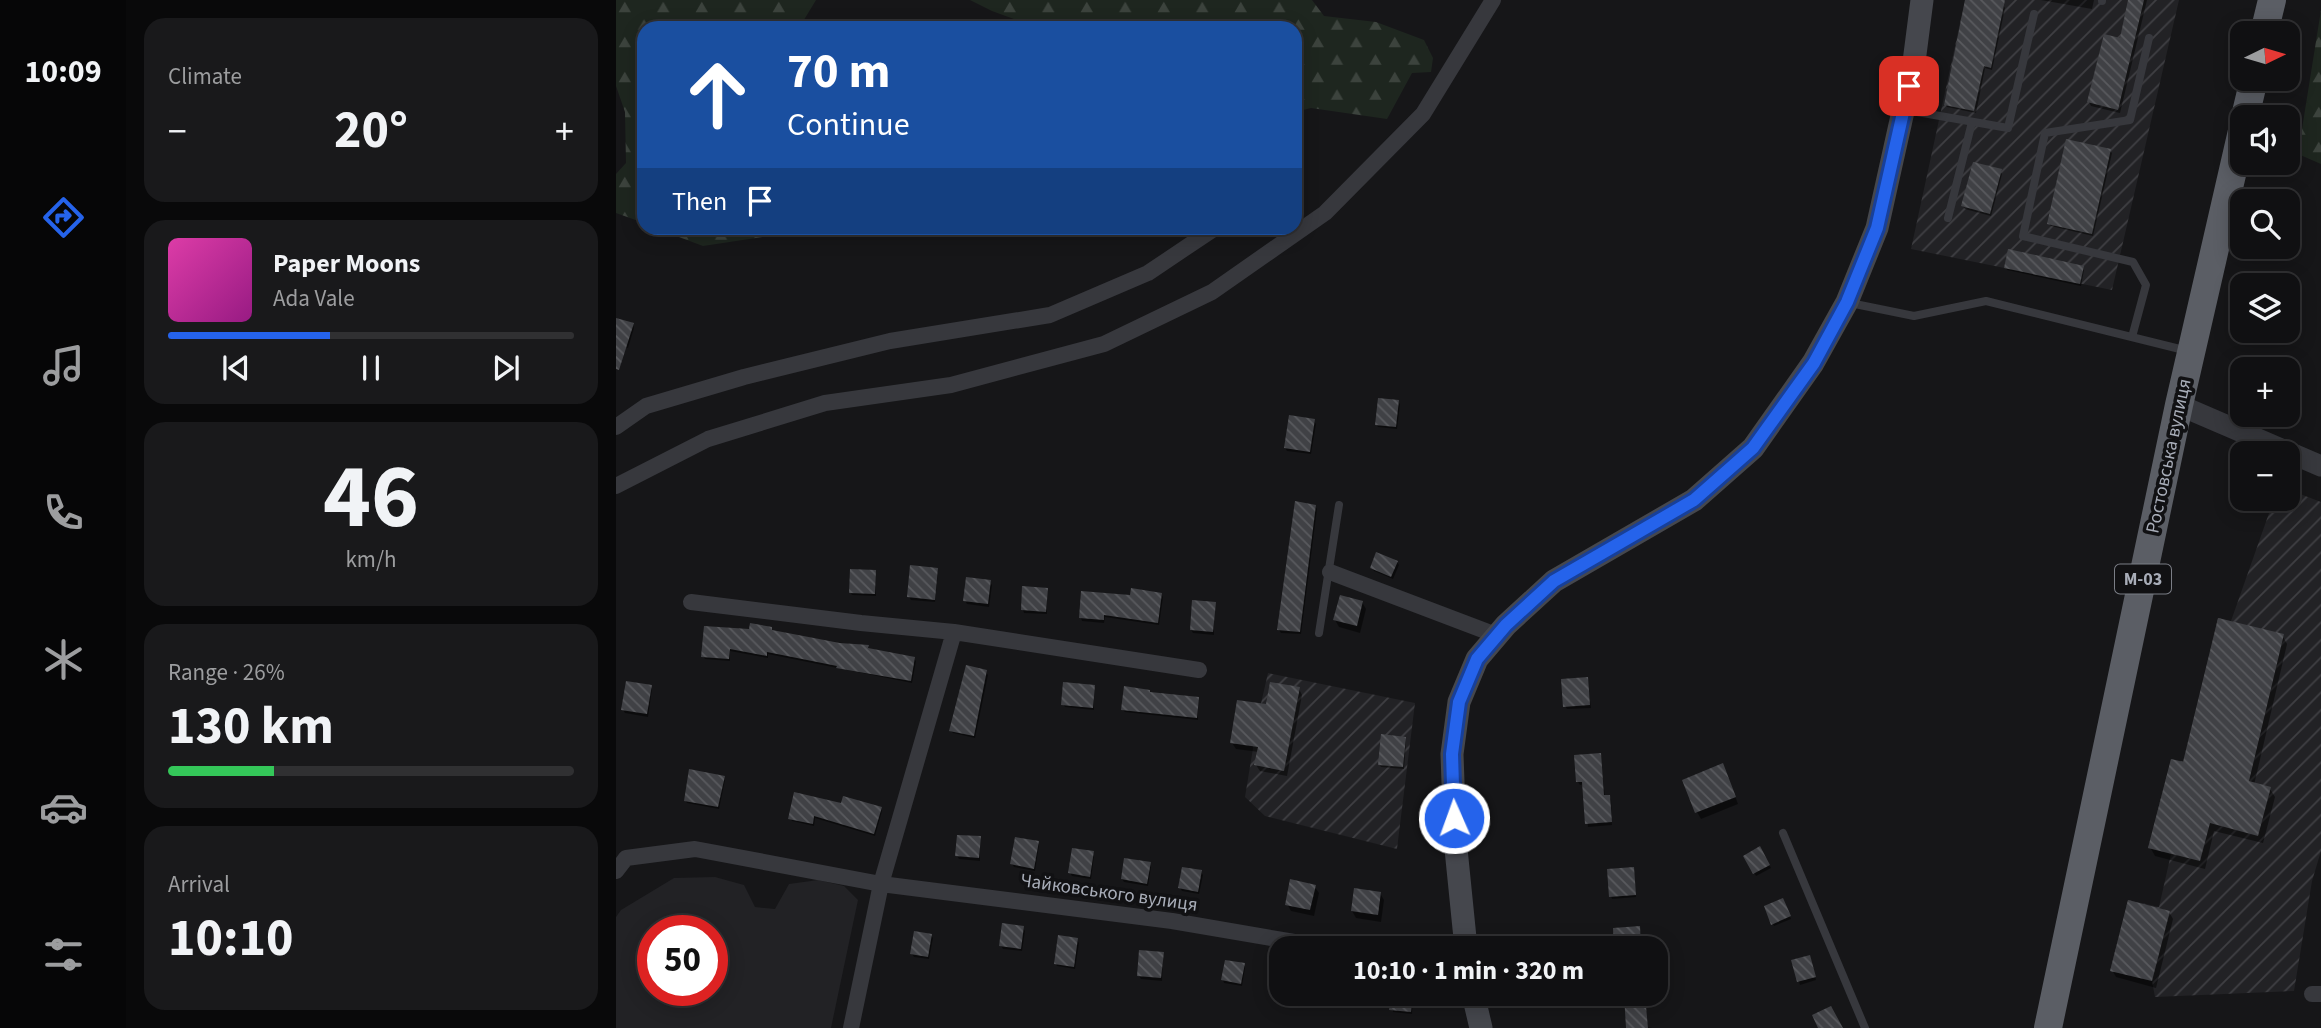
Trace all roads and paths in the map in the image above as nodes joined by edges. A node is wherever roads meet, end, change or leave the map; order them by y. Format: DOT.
graph roads {
  1 [pos="1493,0"];
  2 [pos="1922,0"];
  3 [pos="2272,0"];
  4 [pos="2034,14"];
  5 [pos="2267,21"];
  6 [pos="2149,38"];
  7 [pos="1903,110"];
  8 [pos="1972,122"];
  9 [pos="2232,175"];
  10 [pos="1948,218"];
  11 [pos="1302,229"];
  12 [pos="1205,235"];
  13 [pos="1294,235"];
  14 [pos="1847,302"];
  15 [pos="2132,337"];
  16 [pos="2191,351"];
  17 [pos="2179,405"];
  18 [pos="616,427"];
  19 [pos="2321,466"];
  20 [pos="616,486"];
  21 [pos="1339,505"];
  22 [pos="1330,572"];
  23 [pos="691,602"];
  24 [pos="1501,630"];
  25 [pos="954,632"];
  26 [pos="1320,634"];
  27 [pos="1199,670"];
  28 [pos="1783,833"];
  29 [pos="616,871"];
  30 [pos="881,884"];
  31 [pos="1465,936"];
  32 [pos="1269,937"];
  33 [pos="1476,1006"];
  34 [pos="851,1028"];
  35 [pos="1481,1028"];
  36 [pos="1865,1028"];
  37 [pos="2048,1028"];
  1 -- 11 [label="street"];
  2 -- 7 [label="main road"];
  3 -- 5 [label="highway"];
  4 -- 8 [label="lane"];
  6 -- 15 [label="lane"];
  7 -- 8 [label="lane"];
  7 -- 14 [label="main road"];
  8 -- 10 [label="lane"];
  9 -- 16 [label="highway, Ростовська вулиця / М-03"];
  12 -- 18 [label="street"];
  13 -- 20 [label="street"];
  14 -- 15 [label="lane"];
  14 -- 24 [label="main road"];
  15 -- 16 [label="lane"];
  16 -- 17 [label="highway, Ростовська вулиця / М-03"];
  17 -- 19 [label="street"];
  17 -- 37 [label="highway, Ростовська вулиця / М-03"];
  21 -- 22 [label="lane"];
  22 -- 24 [label="street"];
  22 -- 26 [label="lane"];
  23 -- 25 [label="street"];
  24 -- 31 [label="main road"];
  25 -- 27 [label="street"];
  25 -- 30 [label="street"];
  28 -- 36 [label="lane"];
  29 -- 30 [label="street, Чайковського вулиця"];
  30 -- 32 [label="street, Чайковського вулиця"];
  30 -- 34 [label="street"];
  33 -- 35 [label="main road"];
}
